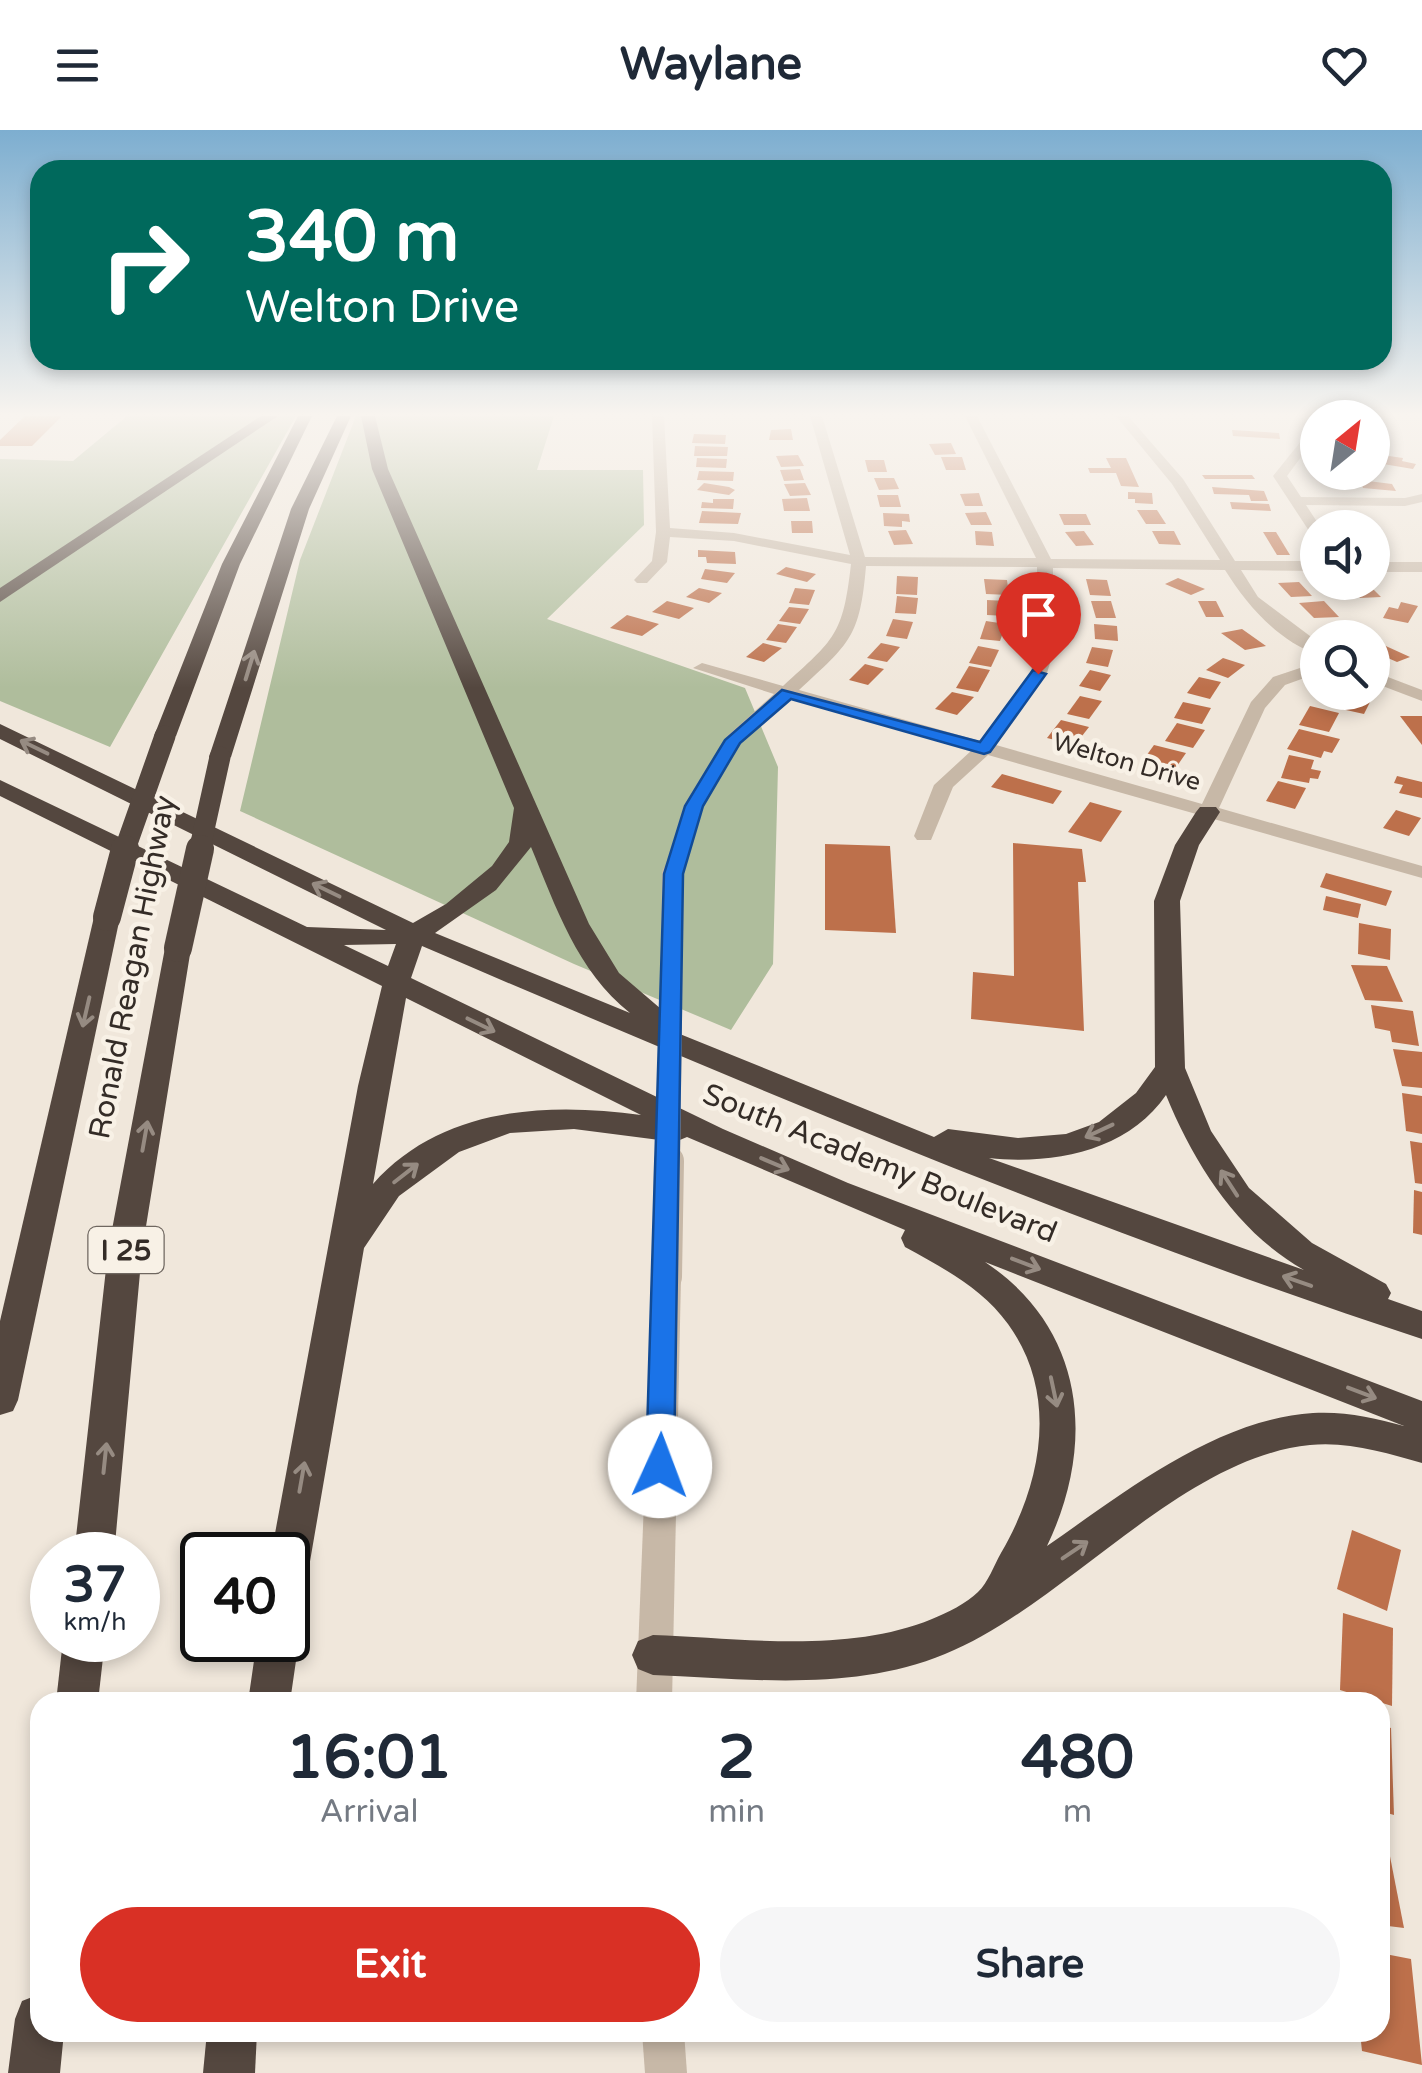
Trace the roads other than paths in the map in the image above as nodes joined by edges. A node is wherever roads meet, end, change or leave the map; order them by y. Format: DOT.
graph roads {
  1 [pos="135,507"];
  2 [pos="260,507"];
  3 [pos="302,507"];
  4 [pos="396,507"];
  5 [pos="662,507"];
  6 [pos="843,507"];
  7 [pos="1017,507"];
  8 [pos="1193,507"];
  9 [pos="663,532"];
  10 [pos="57,559"];
  11 [pos="859,561"];
  12 [pos="1045,562"];
  13 [pos="1228,563"];
  14 [pos="1300,565"];
  15 [pos="1422,567"];
  16 [pos="1390,568"];
  17 [pos="1401,568"];
  18 [pos="642,580"];
  19 [pos="0,582"];
  20 [pos="1422,586"];
  21 [pos="0,596"];
  22 [pos="1300,638"];
  23 [pos="702,668"];
  24 [pos="1300,673"];
  25 [pos="1390,683"];
  26 [pos="788,693"];
  27 [pos="1422,696"];
  28 [pos="0,731"];
  29 [pos="984,749"];
  30 [pos="0,787"];
  31 [pos="526,808"];
  32 [pos="1208,812"];
  33 [pos="924,836"];
  34 [pos="1422,872"];
  35 [pos="288,928"];
  36 [pos="413,932"];
  37 [pos="393,983"];
  38 [pos="716,1058"];
  39 [pos="1170,1068"];
  40 [pos="803,1097"];
  41 [pos="712,1137"];
  42 [pos="837,1191"];
  43 [pos="347,1250"];
  44 [pos="1422,1316"];
  45 [pos="1422,1326"];
  46 [pos="0,1400"];
  47 [pos="1422,1416"];
  48 [pos="1422,1447"];
  49 [pos="96,1532"];
  50 [pos="294,1532"];
  51 [pos="994,1604"];
  52 [pos="653,1655"];
  53 [pos="82,1662"];
  54 [pos="275,1662"];
  55 [pos="78,1692"];
  56 [pos="270,1692"];
  57 [pos="654,1692"];
  58 [pos="37,2042"];
  59 [pos="231,2042"];
  60 [pos="664,2042"];
  61 [pos="34,2073"];
  62 [pos="229,2073"];
  63 [pos="666,2073"];
  1 -- 10 [label="highway"];
  2 -- 46 [label="highway, Ronald Reagan Highway, one-way, bridge"];
  49 -- 3 [label="highway, Ronald Reagan Highway / I 25, one-way, bridge"];
  4 -- 31 [label="highway"];
  5 -- 9 [label="street"];
  6 -- 11 [label="street"];
  7 -- 12 [label="street"];
  8 -- 13 [label="street"];
  9 -- 11 [label="street"];
  9 -- 18 [label="street"];
  10 -- 19 [label="highway"];
  10 -- 21 [label="highway"];
  11 -- 12 [label="street"];
  11 -- 26 [label="street"];
  12 -- 13 [label="street"];
  12 -- 29 [label="street"];
  13 -- 14 [label="street"];
  13 -- 22 [label="street"];
  15 -- 17 [label="street"];
  16 -- 17 [label="street"];
  17 -- 20 [label="street"];
  23 -- 26 [label="street, Welton Drive"];
  24 -- 32 [label="street"];
  25 -- 27 [label="street"];
  26 -- 29 [label="street, Welton Drive"];
  26 -- 52 [label="street, bridge"];
  36 -- 28 [label="highway, South Academy Boulevard, one-way"];
  29 -- 32 [label="street, Welton Drive"];
  29 -- 33 [label="street"];
  30 -- 35 [label="highway, South Academy Boulevard"];
  31 -- 36 [label="highway"];
  31 -- 38 [label="highway"];
  32 -- 34 [label="street, Welton Drive"];
  32 -- 39 [label="highway"];
  35 -- 36 [label="highway"];
  35 -- 37 [label="highway, South Academy Boulevard"];
  36 -- 37 [label="highway"];
  36 -- 38 [label="highway, South Academy Boulevard"];
  37 -- 41 [label="highway, South Academy Boulevard, one-way"];
  37 -- 43 [label="highway"];
  38 -- 40 [label="highway, South Academy Boulevard"];
  39 -- 40 [label="highway, one-way"];
  44 -- 39 [label="highway, one-way"];
  45 -- 40 [label="highway, South Academy Boulevard, one-way"];
  41 -- 42 [label="highway, South Academy Boulevard, one-way"];
  43 -- 41 [label="highway, one-way"];
  42 -- 47 [label="highway, South Academy Boulevard, one-way"];
  42 -- 51 [label="highway, one-way"];
  50 -- 43 [label="highway, one-way"];
  51 -- 48 [label="highway, one-way"];
  51 -- 52 [label="highway"];
  52 -- 57 [label="street"];
  53 -- 55 [label="highway"];
  54 -- 56 [label="highway"];
  58 -- 61 [label="highway"];
  59 -- 62 [label="highway"];
  60 -- 63 [label="street"];
}
